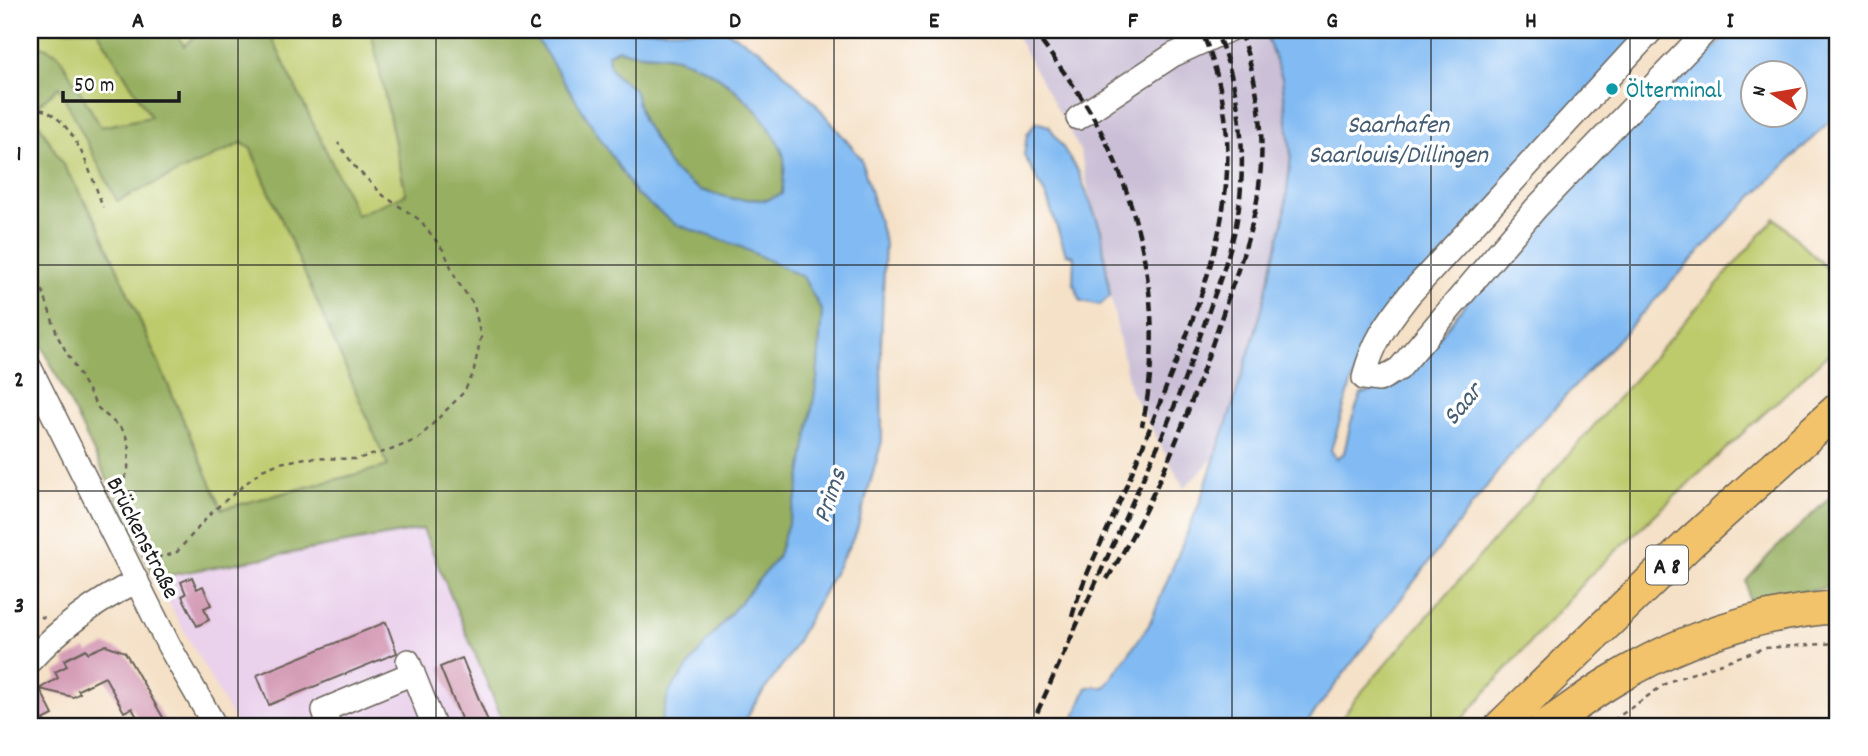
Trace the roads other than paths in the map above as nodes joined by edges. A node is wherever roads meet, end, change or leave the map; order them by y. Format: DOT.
graph roads {
  1 [pos="1228,30"];
  2 [pos="1652,30"];
  3 [pos="1707,30"];
  4 [pos="1078,118"];
  5 [pos="30,368"];
  6 [pos="1838,409"];
  7 [pos="1838,436"];
  8 [pos="137,581"];
  9 [pos="1838,607"];
  10 [pos="30,661"];
  11 [pos="215,726"];
  12 [pos="329,726"];
  13 [pos="434,726"];
  14 [pos="1501,726"];
  15 [pos="1529,726"];
  16 [pos="1546,726"];
  1 -- 4 [label="street"];
  2 -- 3 [label="street"];
  5 -- 8 [label="street, Brückenstraße"];
  6 -- 14 [label="highway, A 8"];
  7 -- 15 [label="highway"];
  8 -- 10 [label="street"];
  8 -- 11 [label="street, Brückenstraße"];
  9 -- 16 [label="highway"];
  12 -- 13 [label="street"];
}
